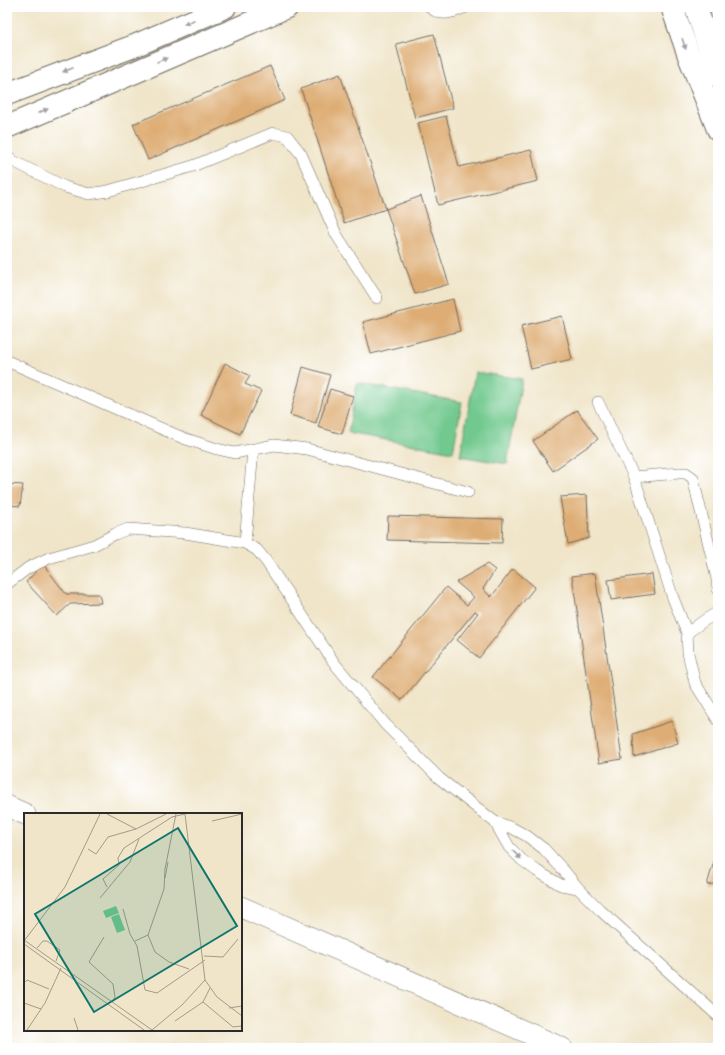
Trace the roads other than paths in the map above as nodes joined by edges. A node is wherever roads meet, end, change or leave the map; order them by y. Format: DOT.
graph roads {
  1 [pos="225,7"];
  2 [pos="287,7"];
  3 [pos="430,7"];
  4 [pos="466,7"];
  5 [pos="672,7"];
  6 [pos="696,7"];
  7 [pos="718,76"];
  8 [pos="7,94"];
  9 [pos="7,127"];
  10 [pos="718,129"];
  11 [pos="7,155"];
  12 [pos="377,298"];
  13 [pos="7,361"];
  14 [pos="598,402"];
  15 [pos="253,450"];
  16 [pos="634,477"];
  17 [pos="468,492"];
  18 [pos="245,543"];
  19 [pos="7,584"];
  20 [pos="718,589"];
  21 [pos="718,612"];
  22 [pos="687,634"];
  23 [pos="718,720"];
  24 [pos="7,806"];
  25 [pos="24,814"];
  26 [pos="495,822"];
  27 [pos="578,888"];
  28 [pos="242,907"];
  29 [pos="718,1016"];
  30 [pos="562,1048"];
  1 -- 8 [label="street, one-way"];
  9 -- 2 [label="street, one-way"];
  3 -- 4 [label="lane"];
  5 -- 10 [label="street, one-way"];
  6 -- 7 [label="street"];
  11 -- 12 [label="lane"];
  13 -- 15 [label="lane"];
  14 -- 16 [label="lane"];
  15 -- 17 [label="lane"];
  15 -- 18 [label="lane"];
  16 -- 20 [label="lane"];
  16 -- 22 [label="lane"];
  18 -- 19 [label="lane"];
  18 -- 26 [label="lane"];
  21 -- 22 [label="lane"];
  22 -- 23 [label="lane"];
  24 -- 25 [label="street"];
  26 -- 27 [label="lane"];
  26 -- 27 [label="lane, one-way"];
  27 -- 29 [label="lane"];
  28 -- 30 [label="street"];
}
